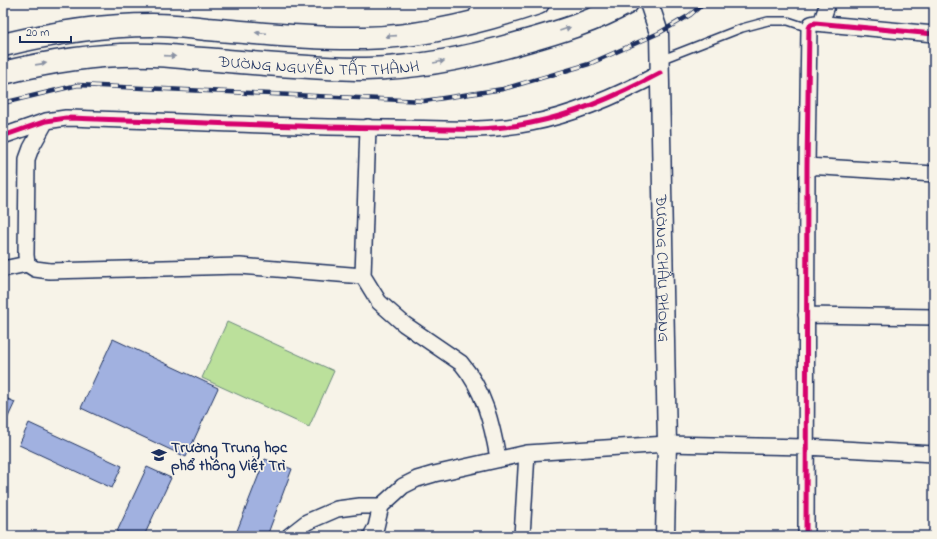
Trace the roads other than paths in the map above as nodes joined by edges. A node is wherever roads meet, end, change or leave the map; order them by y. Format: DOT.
graph roads {
  1 [pos="538,3"];
  2 [pos="627,3"];
  3 [pos="649,3"];
  4 [pos="828,3"];
  5 [pos="479,12"];
  6 [pos="815,26"];
  7 [pos="934,34"];
  8 [pos="302,36"];
  9 [pos="3,45"];
  10 [pos="660,66"];
  11 [pos="303,67"];
  12 [pos="3,73"];
  13 [pos="46,121"];
  14 [pos="368,127"];
  15 [pos="3,136"];
  16 [pos="807,166"];
  17 [pos="934,174"];
  18 [pos="27,264"];
  19 [pos="3,269"];
  20 [pos="363,276"];
  21 [pos="806,315"];
  22 [pos="934,317"];
  23 [pos="667,444"];
  24 [pos="806,446"];
  25 [pos="527,452"];
  26 [pos="934,454"];
  27 [pos="498,458"];
  28 [pos="381,506"];
  29 [pos="289,536"];
  30 [pos="370,536"];
  31 [pos="522,536"];
  32 [pos="665,536"];
  33 [pos="806,536"];
  1 -- 5 [label="main road, ĐƯỜNG NGUYỄN TẤT THÀNH"];
  11 -- 2 [label="main road, ĐƯỜNG NGUYỄN TẤT THÀNH, one-way"];
  3 -- 10 [label="street, ĐƯỜNG CHÂU PHONG"];
  4 -- 6 [label="street"];
  5 -- 8 [label="main road, ĐƯỜNG NGUYỄN TẤT THÀNH, one-way"];
  6 -- 7 [label="street"];
  6 -- 10 [label="lane"];
  6 -- 16 [label="street"];
  8 -- 9 [label="main road, ĐƯỜNG NGUYỄN TẤT THÀNH, one-way"];
  8 -- 11 [label="main road"];
  10 -- 14 [label="street"];
  10 -- 23 [label="street, ĐƯỜNG CHÂU PHONG"];
  12 -- 11 [label="main road, ĐƯỜNG NGUYỄN TẤT THÀNH, one-way"];
  13 -- 14 [label="street"];
  13 -- 15 [label="street"];
  13 -- 18 [label="street"];
  14 -- 20 [label="street"];
  16 -- 17 [label="street"];
  16 -- 21 [label="street"];
  18 -- 19 [label="street"];
  18 -- 20 [label="street"];
  20 -- 27 [label="street"];
  21 -- 22 [label="street"];
  21 -- 24 [label="street"];
  23 -- 24 [label="street"];
  23 -- 25 [label="street"];
  23 -- 32 [label="street, ĐƯỜNG CHÂU PHONG"];
  24 -- 26 [label="street"];
  24 -- 33 [label="street"];
  25 -- 27 [label="street"];
  25 -- 31 [label="street"];
  27 -- 28 [label="street"];
  28 -- 29 [label="street"];
  28 -- 30 [label="street"];
}
